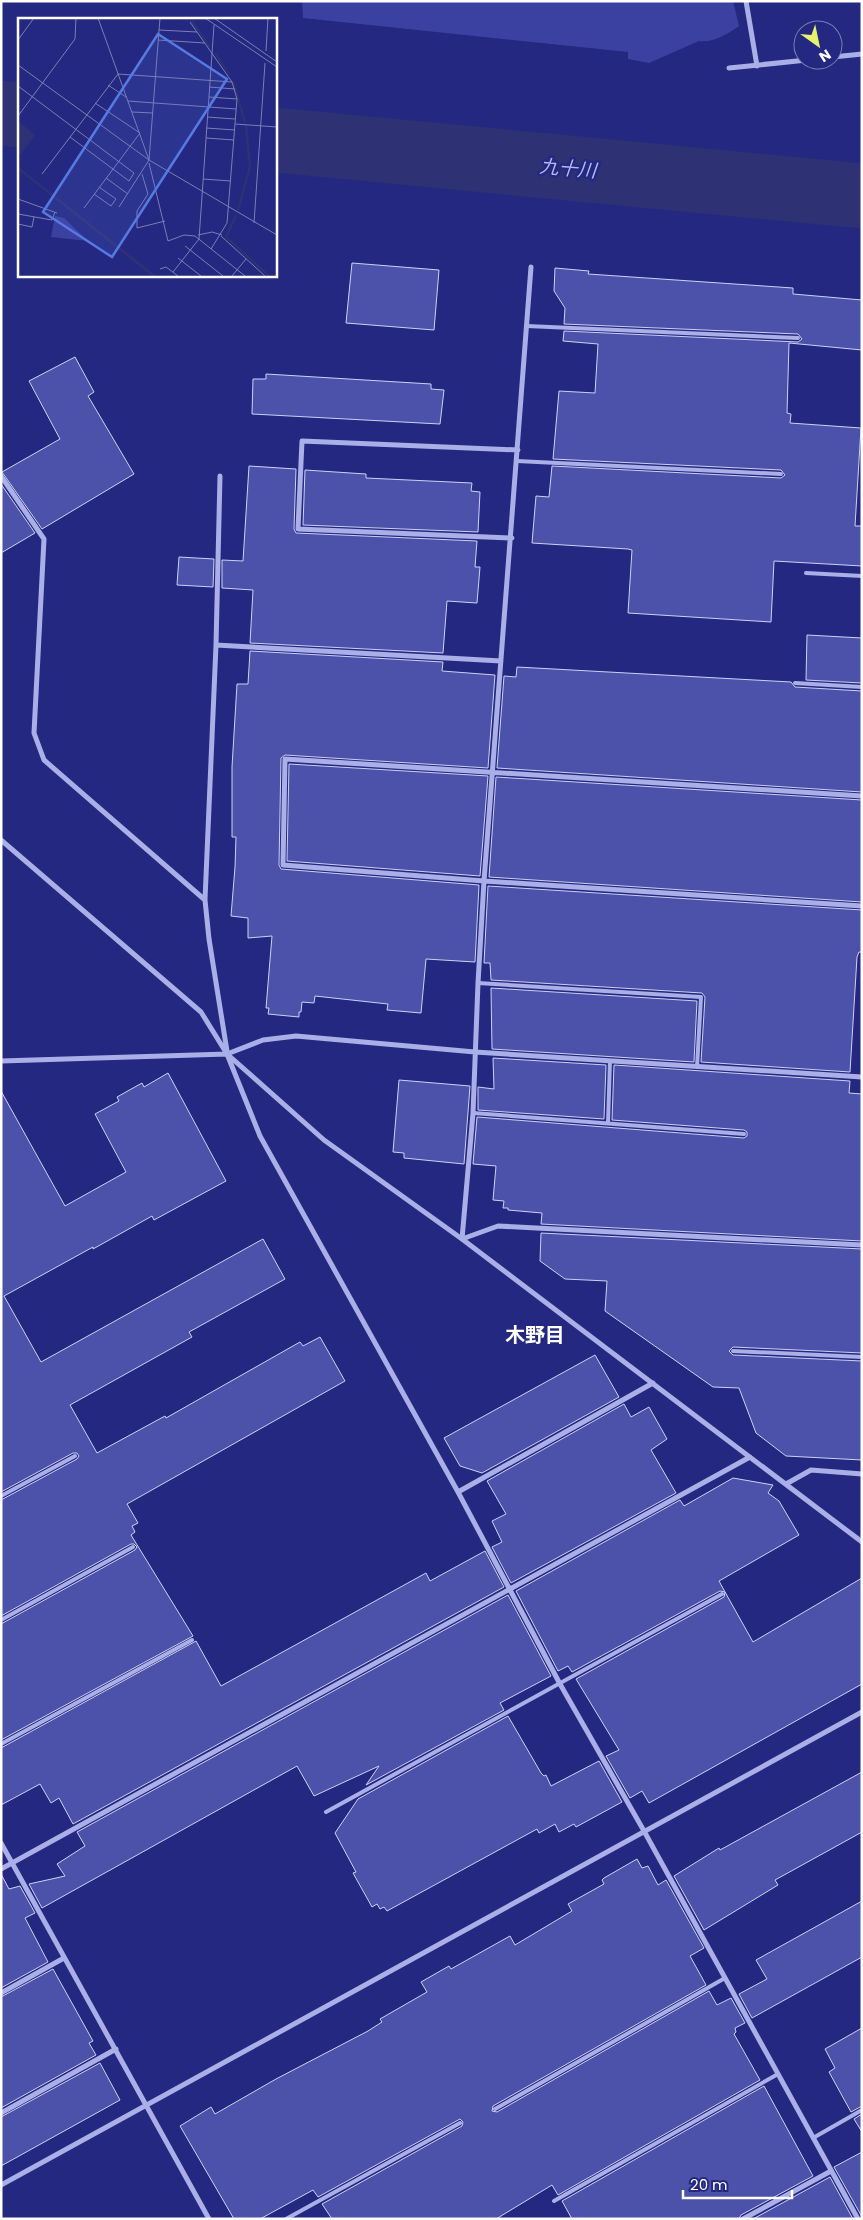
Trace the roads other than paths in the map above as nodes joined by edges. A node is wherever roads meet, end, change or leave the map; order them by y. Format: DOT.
graph roads {
  1 [pos="746,1"];
  2 [pos="862,54"];
  3 [pos="843,56"];
  4 [pos="793,62"];
  5 [pos="757,66"];
  6 [pos="730,68"];
  7 [pos="531,268"];
  8 [pos="527,326"];
  9 [pos="798,338"];
  10 [pos="518,450"];
  11 [pos="517,461"];
  12 [pos="781,474"];
  13 [pos="1,476"];
  14 [pos="220,476"];
  15 [pos="512,538"];
  16 [pos="806,573"];
  17 [pos="862,576"];
  18 [pos="216,645"];
  19 [pos="501,661"];
  20 [pos="795,683"];
  21 [pos="862,687"];
  22 [pos="493,772"];
  23 [pos="862,796"];
  24 [pos="1,840"];
  25 [pos="484,881"];
  26 [pos="205,900"];
  27 [pos="862,906"];
  28 [pos="478,983"];
  29 [pos="475,1052"];
  30 [pos="227,1054"];
  31 [pos="610,1061"];
  32 [pos="1,1062"];
  33 [pos="698,1067"];
  34 [pos="862,1076"];
  35 [pos="473,1113"];
  36 [pos="608,1123"];
  37 [pos="744,1134"];
  38 [pos="462,1239"];
  39 [pos="862,1245"];
  40 [pos="733,1351"];
  41 [pos="862,1357"];
  42 [pos="653,1383"];
  43 [pos="75,1456"];
  44 [pos="750,1457"];
  45 [pos="862,1474"];
  46 [pos="786,1484"];
  47 [pos="458,1492"];
  48 [pos="1,1496"];
  49 [pos="862,1542"];
  50 [pos="134,1547"];
  51 [pos="508,1589"];
  52 [pos="722,1594"];
  53 [pos="1,1620"];
  54 [pos="192,1640"];
  55 [pos="560,1684"];
  56 [pos="862,1712"];
  57 [pos="1,1744"];
  58 [pos="326,1812"];
  59 [pos="644,1831"];
  60 [pos="1,1843"];
  61 [pos="12,1862"];
  62 [pos="1,1869"];
  63 [pos="64,1958"];
  64 [pos="725,1978"];
  65 [pos="1,1993"];
  66 [pos="116,2049"];
  67 [pos="778,2074"];
  68 [pos="147,2104"];
  69 [pos="495,2109"];
  70 [pos="862,2110"];
  71 [pos="1,2113"];
  72 [pos="460,2123"];
  73 [pos="812,2138"];
  74 [pos="831,2171"];
  75 [pos="1,2185"];
  76 [pos="554,2201"];
  77 [pos="209,2219"];
  78 [pos="286,2219"];
  79 [pos="743,2219"];
  80 [pos="858,2219"];
  1 -- 5 [label="street"];
  2 -- 3 [label="street"];
  4 -- 5 [label="street"];
  5 -- 6 [label="street"];
  7 -- 8 [label="street"];
  8 -- 9 [label="lane"];
  8 -- 10 [label="street"];
  10 -- 11 [label="street"];
  10 -- 15 [label="street"];
  11 -- 12 [label="lane"];
  11 -- 15 [label="street"];
  13 -- 26 [label="street"];
  14 -- 18 [label="street"];
  15 -- 19 [label="street"];
  16 -- 17 [label="lane"];
  18 -- 19 [label="street"];
  18 -- 26 [label="street"];
  19 -- 22 [label="street"];
  20 -- 21 [label="lane"];
  22 -- 23 [label="street"];
  22 -- 25 [label="street"];
  22 -- 25 [label="street"];
  24 -- 30 [label="street"];
  25 -- 27 [label="street"];
  25 -- 28 [label="street"];
  26 -- 30 [label="street"];
  28 -- 29 [label="street"];
  28 -- 33 [label="lane"];
  29 -- 30 [label="street"];
  29 -- 31 [label="street"];
  29 -- 35 [label="street"];
  30 -- 32 [label="street"];
  30 -- 38 [label="street"];
  30 -- 47 [label="street"];
  31 -- 33 [label="street"];
  31 -- 36 [label="lane"];
  33 -- 34 [label="street"];
  35 -- 36 [label="lane"];
  35 -- 38 [label="street"];
  36 -- 37 [label="lane"];
  38 -- 39 [label="street"];
  38 -- 42 [label="street"];
  40 -- 41 [label="lane"];
  42 -- 44 [label="street"];
  42 -- 47 [label="street"];
  43 -- 48 [label="lane"];
  44 -- 46 [label="street"];
  44 -- 51 [label="street"];
  45 -- 46 [label="street"];
  46 -- 49 [label="street"];
  47 -- 51 [label="street"];
  50 -- 53 [label="lane"];
  51 -- 55 [label="street"];
  51 -- 61 [label="street"];
  52 -- 55 [label="lane"];
  54 -- 57 [label="lane"];
  55 -- 58 [label="lane"];
  55 -- 59 [label="street"];
  56 -- 59 [label="street"];
  59 -- 64 [label="street"];
  59 -- 68 [label="street"];
  60 -- 61 [label="street"];
  61 -- 62 [label="street"];
  61 -- 63 [label="street"];
  63 -- 65 [label="street"];
  63 -- 66 [label="street"];
  64 -- 67 [label="street"];
  64 -- 69 [label="lane"];
  66 -- 68 [label="street"];
  66 -- 71 [label="street"];
  67 -- 73 [label="street"];
  67 -- 76 [label="lane"];
  68 -- 75 [label="street"];
  68 -- 77 [label="street"];
  70 -- 73 [label="lane"];
  72 -- 78 [label="lane"];
  73 -- 74 [label="street"];
  74 -- 79 [label="street"];
  74 -- 80 [label="street"];
}
